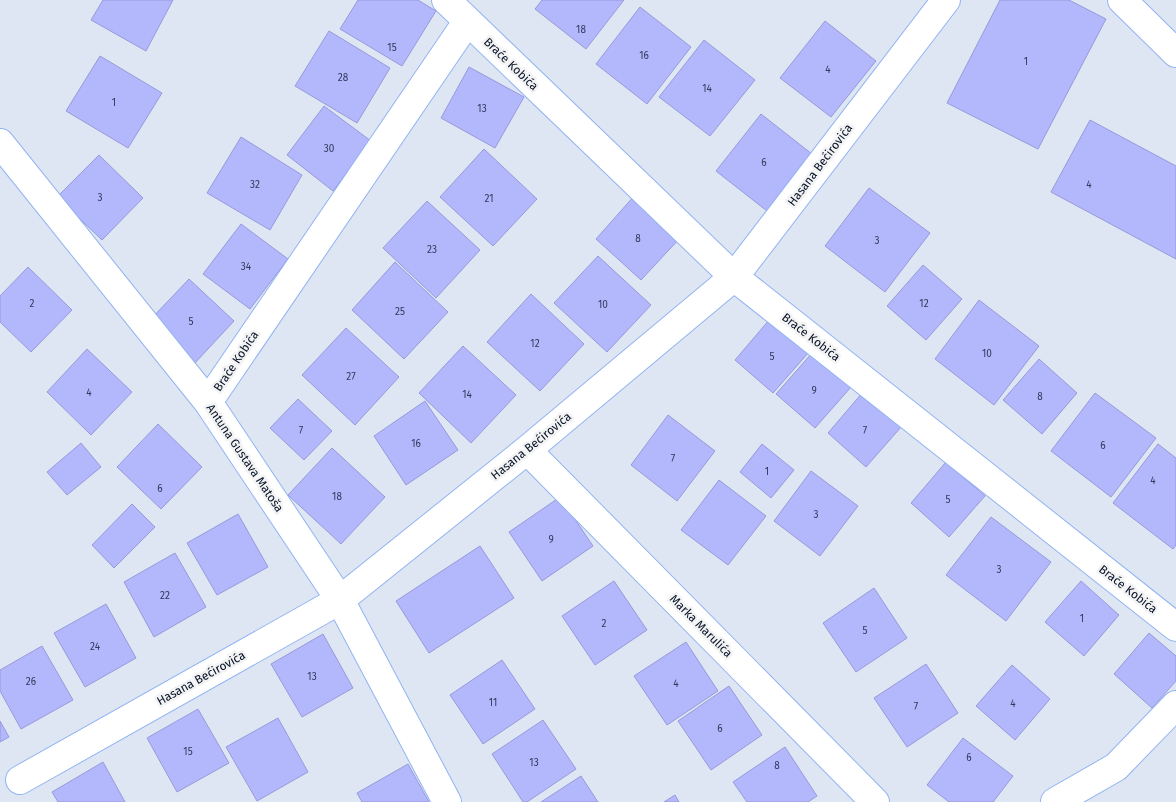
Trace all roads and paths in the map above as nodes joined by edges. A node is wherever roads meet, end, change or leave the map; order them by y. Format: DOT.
graph roads {
  1 [pos="446,0"];
  2 [pos="946,0"];
  3 [pos="1122,0"];
  4 [pos="467,22"];
  5 [pos="1176,53"];
  6 [pos="0,143"];
  7 [pos="734,277"];
  8 [pos="208,402"];
  9 [pos="527,450"];
  10 [pos="340,600"];
  11 [pos="1176,627"];
  12 [pos="1176,705"];
  13 [pos="20,780"];
  14 [pos="447,802"];
  15 [pos="875,802"];
  16 [pos="1056,802"];
  1 -- 4 [label="street, Braće Kobića"];
  2 -- 7 [label="street, Hasana Bećirovića"];
  3 -- 5 [label="street"];
  4 -- 7 [label="street, Braće Kobića"];
  4 -- 8 [label="street, Braće Kobića"];
  6 -- 8 [label="street, Antuna Gustava Matoša"];
  7 -- 9 [label="street, Hasana Bećirovića"];
  7 -- 11 [label="street, Braće Kobića"];
  8 -- 10 [label="street, Antuna Gustava Matoša"];
  9 -- 10 [label="street, Hasana Bećirovića"];
  9 -- 15 [label="street, Marka Marulića"];
  10 -- 13 [label="street, Hasana Bećirovića"];
  10 -- 14 [label="street, Antuna Gustava Matoša"];
  12 -- 16 [label="street"];
}
